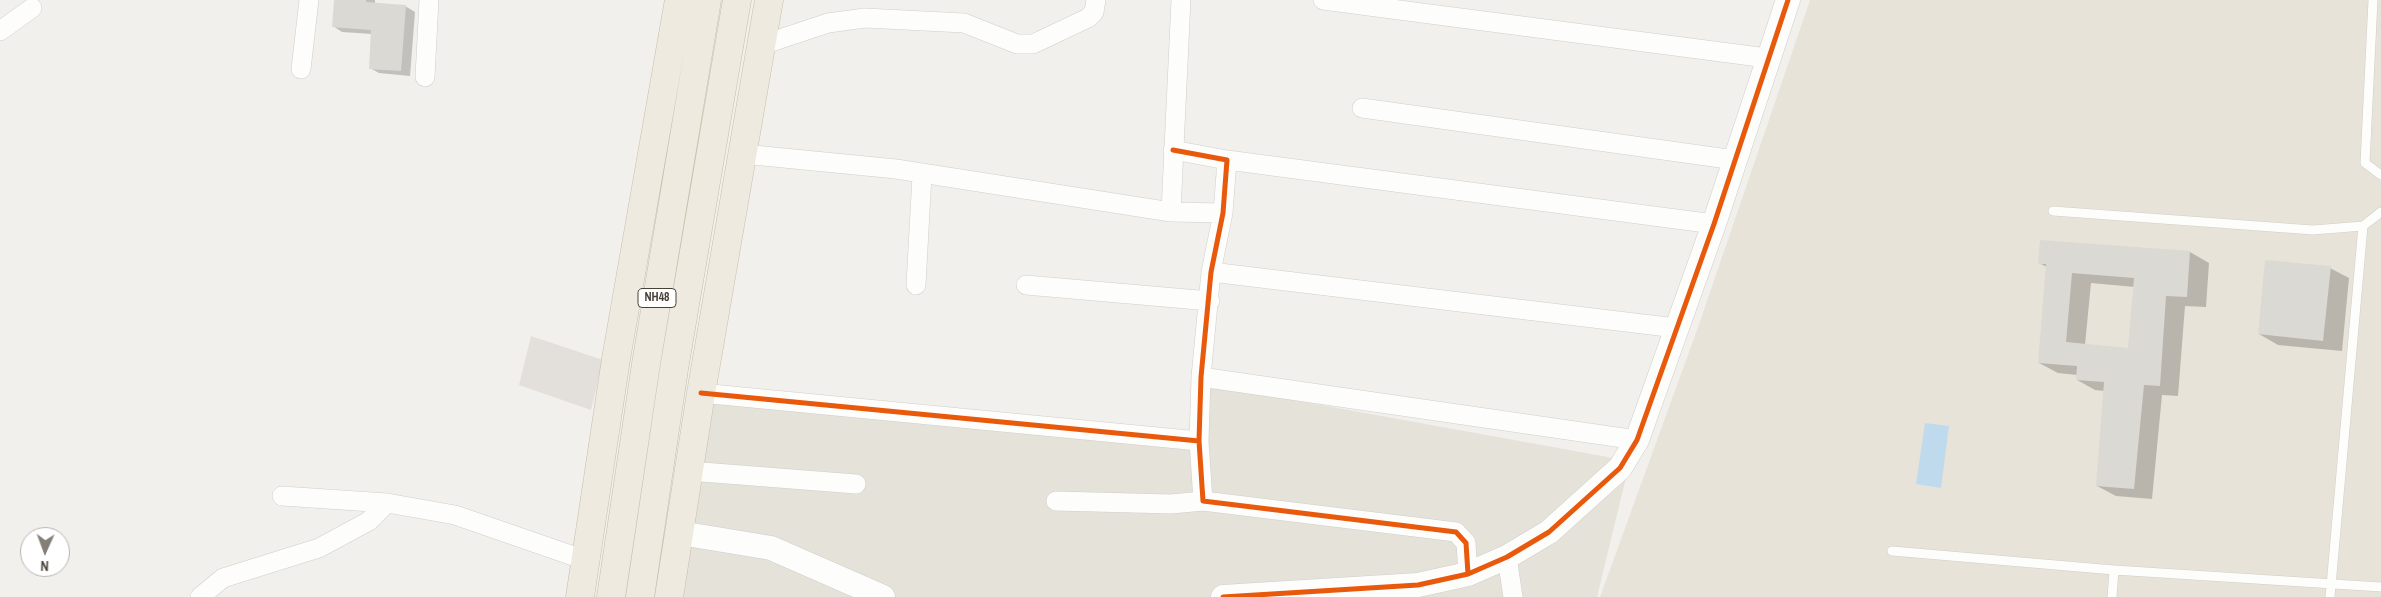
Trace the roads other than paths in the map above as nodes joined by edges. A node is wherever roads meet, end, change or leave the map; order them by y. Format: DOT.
graph roads {
  1 [pos="309,0"];
  2 [pos="429,0"];
  3 [pos="679,0"];
  4 [pos="707,0"];
  5 [pos="768,0"];
  6 [pos="1096,0"];
  7 [pos="1181,0"];
  8 [pos="1323,0"];
  9 [pos="1788,0"];
  10 [pos="2373,0"];
  11 [pos="736,2"];
  12 [pos="32,8"];
  13 [pos="0,31"];
  14 [pos="762,45"];
  15 [pos="1767,58"];
  16 [pos="301,69"];
  17 [pos="425,77"];
  18 [pos="1362,108"];
  19 [pos="1173,150"];
  20 [pos="742,154"];
  21 [pos="1227,160"];
  22 [pos="1735,160"];
  23 [pos="922,175"];
  24 [pos="2381,175"];
  25 [pos="2053,211"];
  26 [pos="1171,212"];
  27 [pos="2381,212"];
  28 [pos="1223,213"];
  29 [pos="1714,224"];
  30 [pos="2363,226"];
  31 [pos="1211,272"];
  32 [pos="916,285"];
  33 [pos="1026,285"];
  34 [pos="1210,301"];
  35 [pos="1676,328"];
  36 [pos="1201,377"];
  37 [pos="701,393"];
  38 [pos="1637,440"];
  39 [pos="1199,441"];
  40 [pos="689,471"];
  41 [pos="856,484"];
  42 [pos="282,496"];
  43 [pos="1056,500"];
  44 [pos="1203,501"];
  45 [pos="387,503"];
  46 [pos="680,533"];
  47 [pos="1892,551"];
  48 [pos="1507,557"];
  49 [pos="585,560"];
  50 [pos="2114,570"];
  51 [pos="1468,574"];
  52 [pos="2331,584"];
  53 [pos="2381,588"];
  54 [pos="1385,592"];
  55 [pos="1275,596"];
  56 [pos="200,597"];
  57 [pos="580,597"];
  58 [pos="611,597"];
  59 [pos="640,597"];
  60 [pos="669,597"];
  61 [pos="883,597"];
  62 [pos="1223,597"];
  63 [pos="1513,597"];
  64 [pos="2112,597"];
  65 [pos="2330,597"];
  1 -- 16 [label="street"];
  2 -- 17 [label="street"];
  3 -- 49 [label="highway"];
  4 -- 58 [label="highway, NH48"];
  5 -- 14 [label="highway"];
  6 -- 14 [label="street"];
  7 -- 19 [label="street"];
  8 -- 15 [label="street"];
  9 -- 15 [label="street"];
  10 -- 24 [label="lane"];
  11 -- 59 [label="highway, NH48"];
  12 -- 13 [label="street"];
  14 -- 20 [label="highway"];
  15 -- 22 [label="street"];
  18 -- 22 [label="street"];
  19 -- 21 [label="street"];
  19 -- 26 [label="street"];
  20 -- 23 [label="street"];
  20 -- 37 [label="highway"];
  21 -- 28 [label="street"];
  21 -- 29 [label="street"];
  22 -- 29 [label="street"];
  23 -- 26 [label="street"];
  23 -- 32 [label="street"];
  25 -- 30 [label="lane"];
  26 -- 28 [label="street"];
  27 -- 30 [label="lane"];
  28 -- 31 [label="street"];
  29 -- 35 [label="street"];
  30 -- 52 [label="lane"];
  31 -- 34 [label="street"];
  31 -- 35 [label="street"];
  33 -- 34 [label="street"];
  34 -- 36 [label="street"];
  35 -- 38 [label="street"];
  36 -- 38 [label="street"];
  36 -- 39 [label="street"];
  37 -- 39 [label="street"];
  37 -- 40 [label="highway"];
  38 -- 48 [label="street"];
  39 -- 44 [label="street"];
  40 -- 41 [label="street"];
  40 -- 46 [label="highway"];
  42 -- 45 [label="street"];
  43 -- 44 [label="street"];
  44 -- 51 [label="street"];
  45 -- 49 [label="street"];
  45 -- 56 [label="street"];
  46 -- 60 [label="highway"];
  46 -- 61 [label="street"];
  47 -- 50 [label="lane"];
  48 -- 51 [label="street"];
  48 -- 63 [label="street"];
  49 -- 57 [label="highway"];
  50 -- 52 [label="lane"];
  50 -- 64 [label="lane"];
  51 -- 54 [label="street"];
  52 -- 53 [label="lane"];
  52 -- 65 [label="lane"];
  54 -- 55 [label="street"];
  55 -- 62 [label="street"];
}
